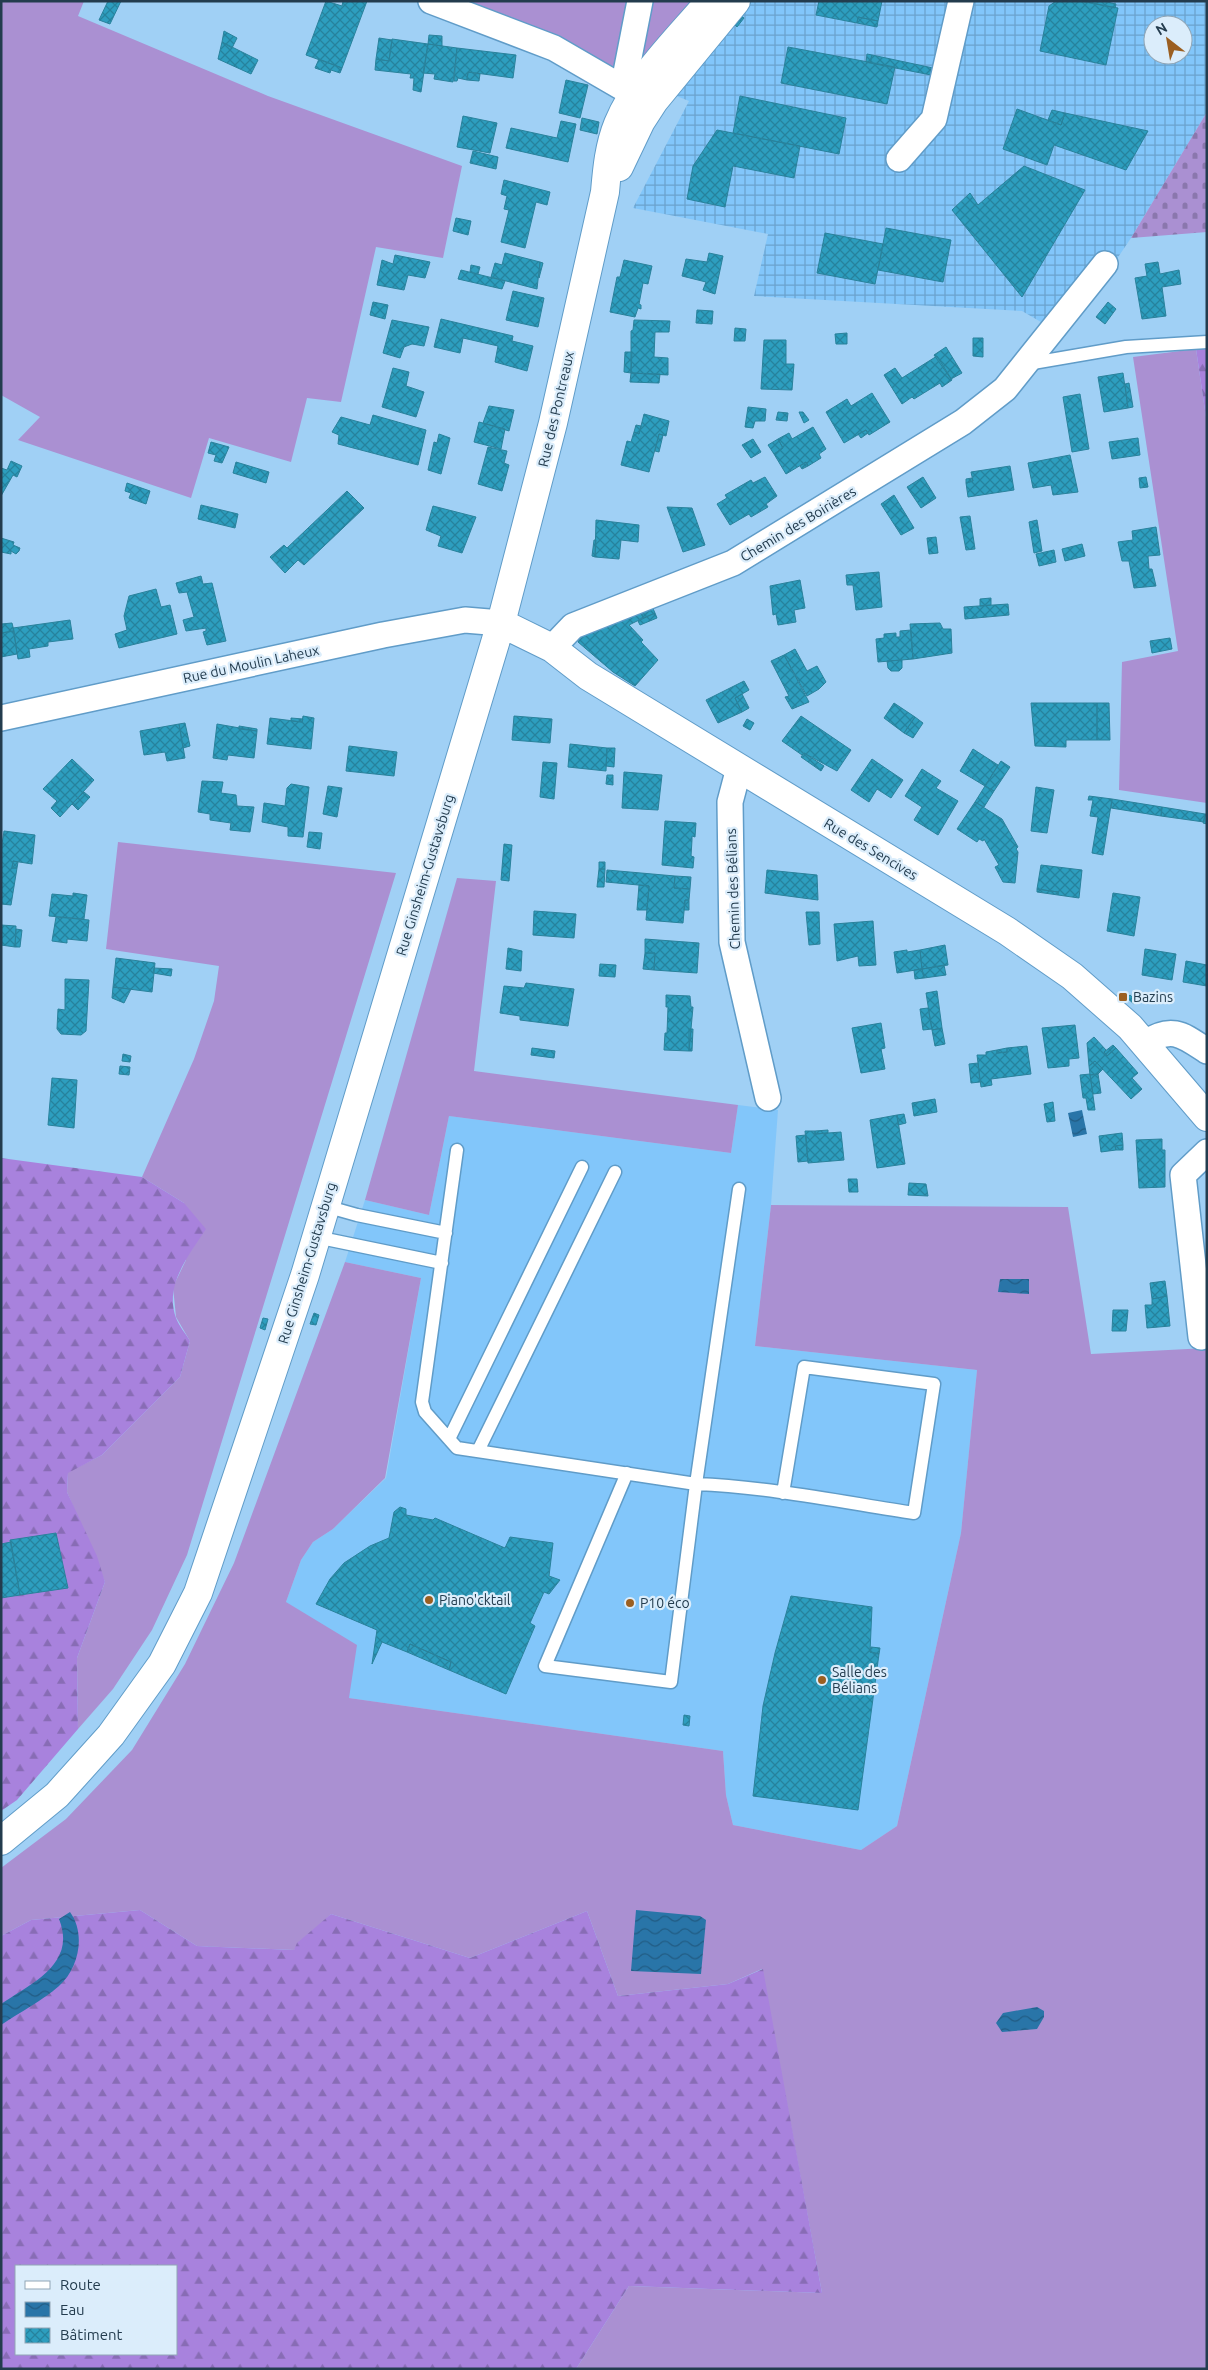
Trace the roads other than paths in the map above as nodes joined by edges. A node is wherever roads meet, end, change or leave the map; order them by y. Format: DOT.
graph roads {
  1 [pos="431,1"];
  2 [pos="640,1"];
  3 [pos="710,1"];
  4 [pos="736,1"];
  5 [pos="961,1"];
  6 [pos="638,94"];
  7 [pos="899,158"];
  8 [pos="1105,264"];
  9 [pos="1207,342"];
  10 [pos="1025,365"];
  11 [pos="501,623"];
  12 [pos="552,648"];
  13 [pos="1,718"];
  14 [pos="740,768"];
  15 [pos="1146,1043"];
  16 [pos="1207,1051"];
  17 [pos="768,1098"];
  18 [pos="1207,1117"];
  19 [pos="457,1150"];
  20 [pos="1207,1152"];
  21 [pos="582,1167"];
  22 [pos="615,1172"];
  23 [pos="739,1189"];
  24 [pos="325,1206"];
  25 [pos="446,1233"];
  26 [pos="316,1237"];
  27 [pos="442,1263"];
  28 [pos="1201,1338"];
  29 [pos="449,1439"];
  30 [pos="478,1451"];
  31 [pos="627,1473"];
  32 [pos="696,1484"];
  33 [pos="784,1493"];
  34 [pos="1,1841"];
  1 -- 6 [label="street"];
  2 -- 6 [label="street"];
  3 -- 6 [label="street, Rue des Pontreaux"];
  4 -- 6 [label="street, Rue des Pontreaux"];
  5 -- 7 [label="street"];
  6 -- 11 [label="street, Rue des Pontreaux"];
  8 -- 10 [label="street, Chemin des Boirières"];
  9 -- 10 [label="lane"];
  10 -- 12 [label="street, Chemin des Boirières"];
  11 -- 12 [label="street, Rue des Sencives"];
  11 -- 13 [label="street, Rue du Moulin Laheux"];
  11 -- 24 [label="street, Rue Ginsheim-Gustavsburg"];
  12 -- 14 [label="street, Rue des Sencives"];
  14 -- 15 [label="street, Rue des Sencives"];
  14 -- 17 [label="street, Chemin des Bélians"];
  15 -- 16 [label="street"];
  15 -- 18 [label="street, Rue des Sencives"];
  19 -- 25 [label="lane"];
  20 -- 28 [label="street"];
  21 -- 29 [label="lane"];
  22 -- 30 [label="lane"];
  23 -- 32 [label="lane"];
  24 -- 25 [label="lane"];
  24 -- 26 [label="street, Rue Ginsheim-Gustavsburg"];
  25 -- 27 [label="lane"];
  26 -- 27 [label="lane"];
  26 -- 34 [label="street, Rue Ginsheim-Gustavsburg"];
  27 -- 29 [label="lane"];
  29 -- 30 [label="lane"];
  30 -- 31 [label="lane"];
  31 -- 32 [label="lane"];
  31 -- 32 [label="lane"];
  32 -- 33 [label="lane"];
  33 -- 33 [label="lane"];
}
